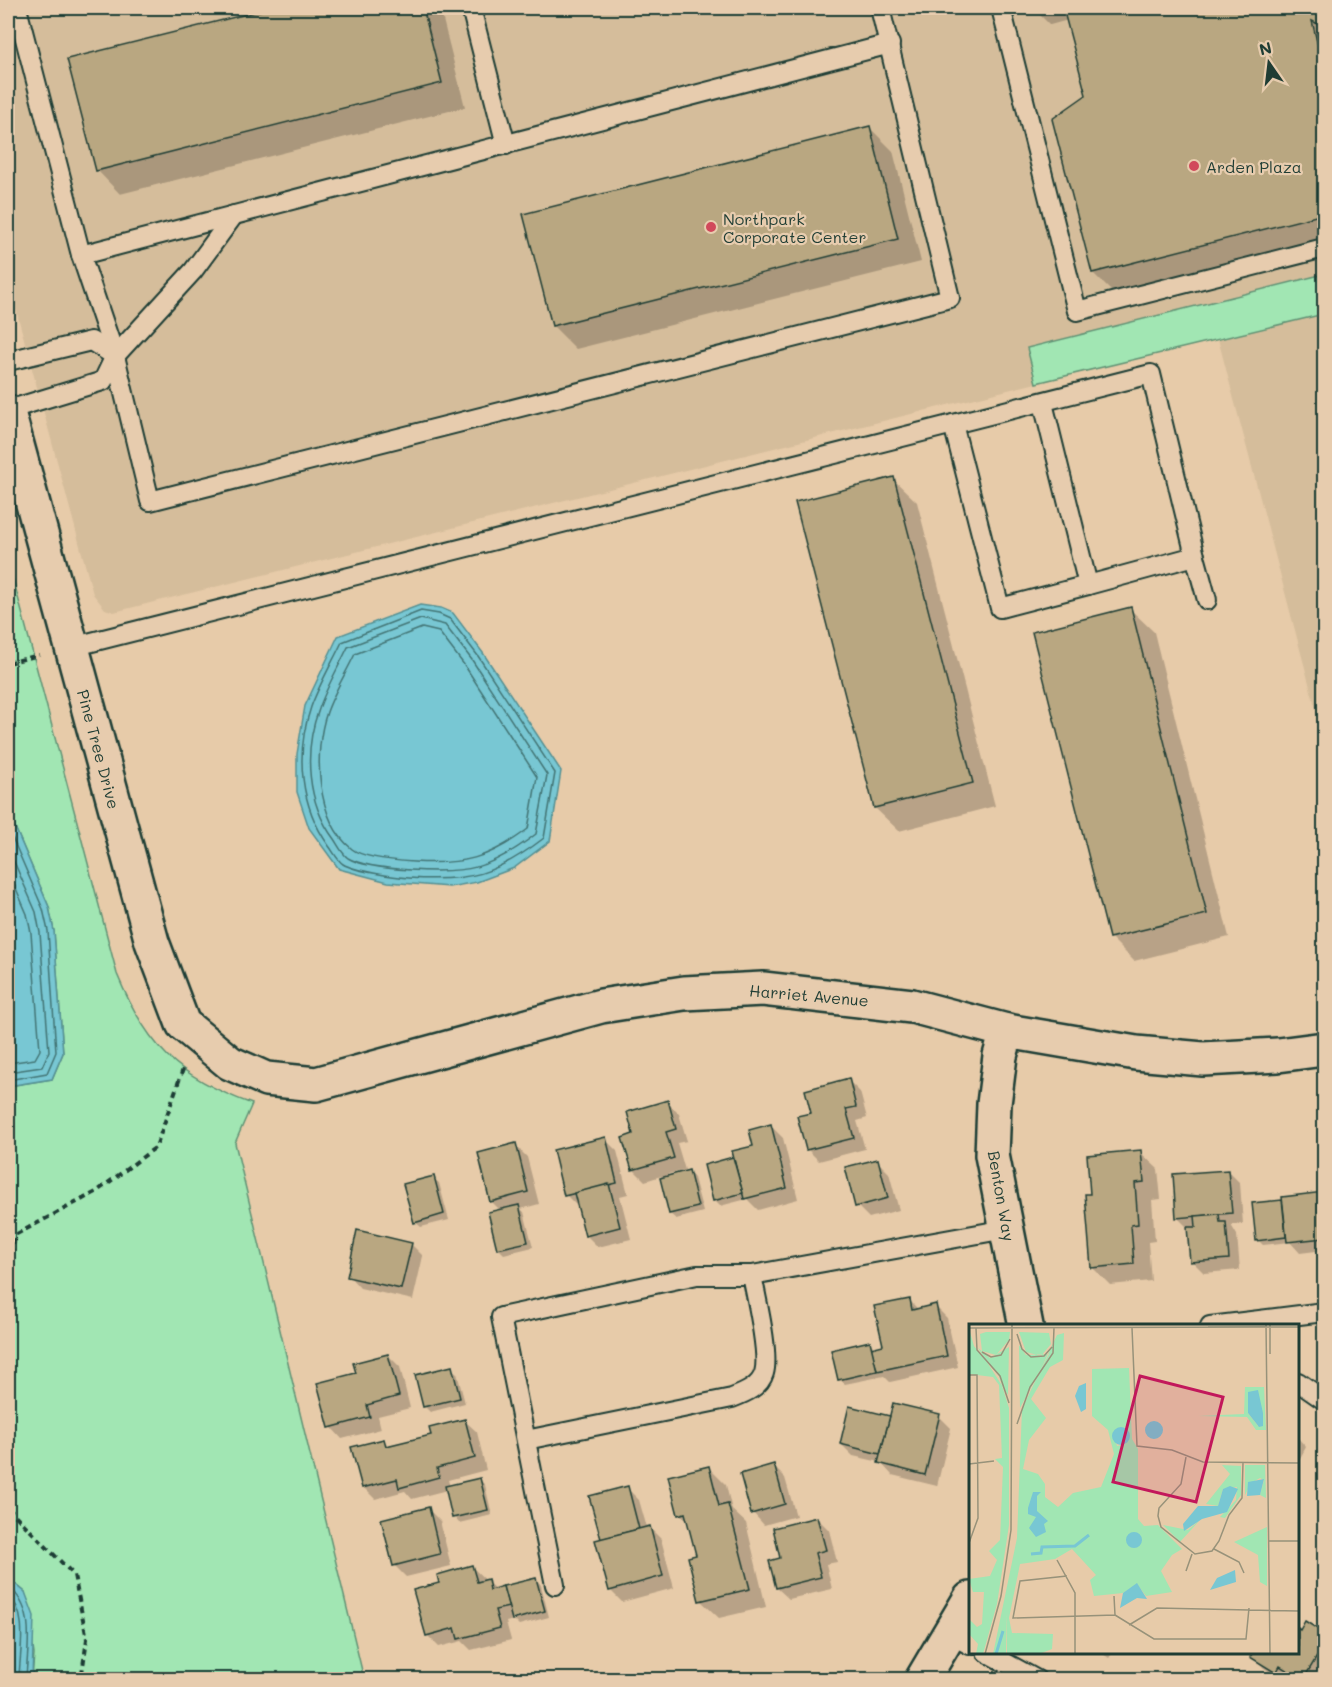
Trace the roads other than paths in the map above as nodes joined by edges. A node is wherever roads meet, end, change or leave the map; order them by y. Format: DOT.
graph roads {
  1 [pos="17,8"];
  2 [pos="471,8"];
  3 [pos="880,8"];
  4 [pos="1001,8"];
  5 [pos="890,44"];
  6 [pos="506,145"];
  7 [pos="234,215"];
  8 [pos="1324,248"];
  9 [pos="81,255"];
  10 [pos="115,356"];
  11 [pos="8,361"];
  12 [pos="1043,403"];
  13 [pos="8,411"];
  14 [pos="953,424"];
  15 [pos="1195,556"];
  16 [pos="1089,585"];
  17 [pos="1207,600"];
  18 [pos="72,647"];
  19 [pos="1007,1031"];
  20 [pos="1324,1049"];
  21 [pos="230,1063"];
  22 [pos="1006,1229"];
  23 [pos="752,1275"];
  24 [pos="1324,1312"];
  25 [pos="1026,1324"];
  26 [pos="1226,1324"];
  27 [pos="1299,1383"];
  28 [pos="1324,1400"];
  29 [pos="526,1440"];
  30 [pos="555,1585"];
  31 [pos="969,1603"];
  32 [pos="960,1639"];
  33 [pos="988,1654"];
  34 [pos="922,1680"];
  35 [pos="1037,1680"];
  1 -- 9 [label="lane"];
  2 -- 6 [label="lane"];
  3 -- 5 [label="lane"];
  4 -- 8 [label="lane"];
  5 -- 6 [label="lane"];
  5 -- 10 [label="lane"];
  6 -- 7 [label="lane"];
  7 -- 9 [label="lane"];
  7 -- 10 [label="lane"];
  9 -- 10 [label="lane"];
  10 -- 11 [label="lane"];
  10 -- 13 [label="lane"];
  12 -- 14 [label="lane"];
  12 -- 15 [label="lane"];
  12 -- 16 [label="lane"];
  13 -- 18 [label="street, Pine Tree Drive"];
  14 -- 16 [label="lane"];
  14 -- 18 [label="lane"];
  15 -- 16 [label="lane"];
  15 -- 17 [label="lane"];
  18 -- 21 [label="street, Pine Tree Drive"];
  19 -- 20 [label="street, Harriet Avenue"];
  19 -- 21 [label="street, Harriet Avenue"];
  19 -- 22 [label="street, Benton Way"];
  22 -- 23 [label="lane"];
  22 -- 25 [label="street, Benton Way"];
  23 -- 29 [label="lane"];
  23 -- 29 [label="lane"];
  24 -- 26 [label="lane"];
  27 -- 28 [label="lane"];
  29 -- 30 [label="lane"];
  31 -- 32 [label="street"];
  32 -- 34 [label="street"];
  33 -- 35 [label="lane"];
}
